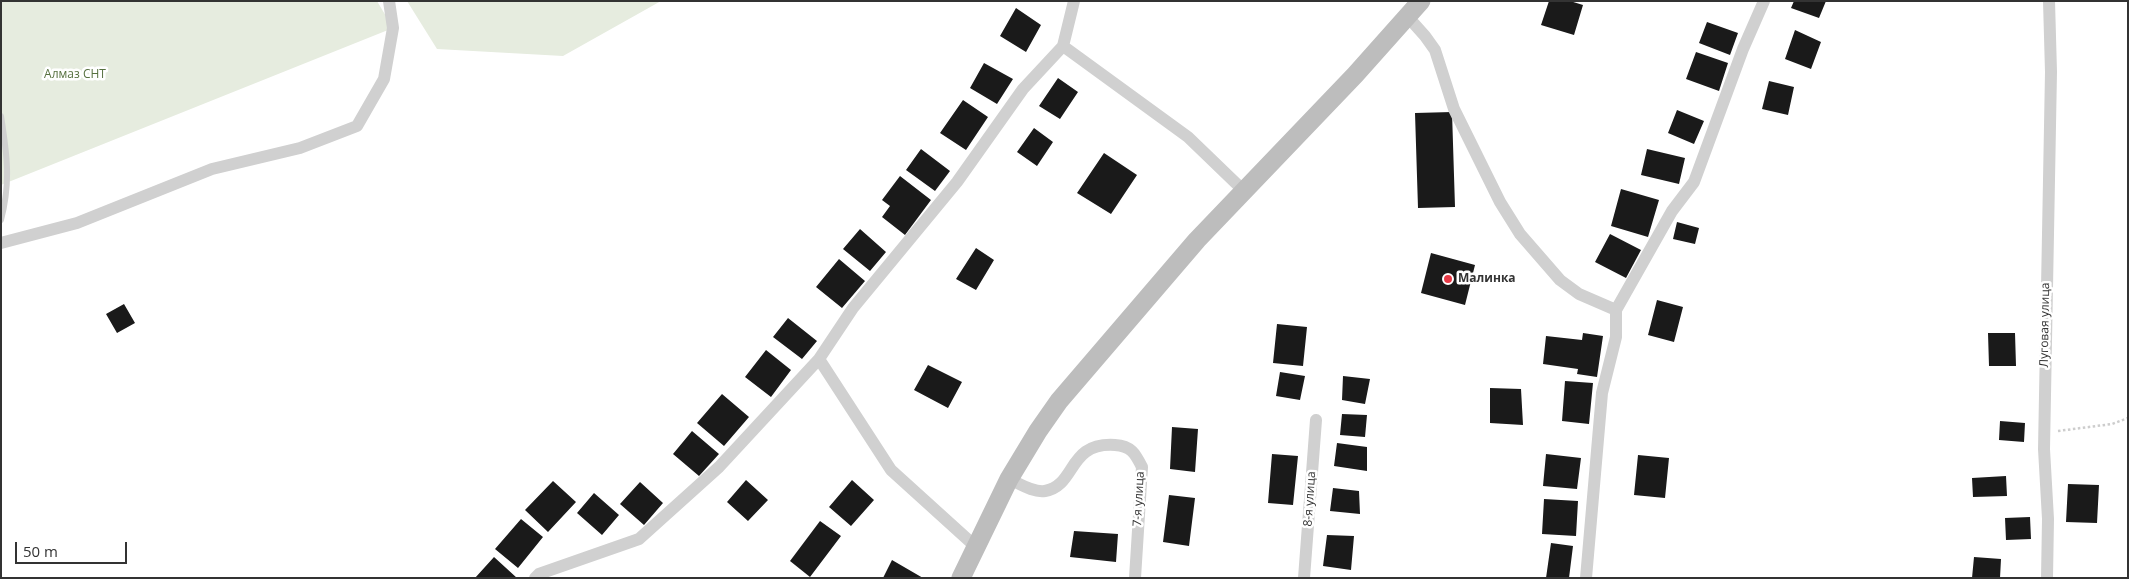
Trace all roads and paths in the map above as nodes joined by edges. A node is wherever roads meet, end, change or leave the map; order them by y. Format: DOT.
graph roads {
  1 [pos="389,1"];
  2 [pos="1074,1"];
  3 [pos="1421,1"];
  4 [pos="1764,1"];
  5 [pos="2049,1"];
  6 [pos="1408,17"];
  7 [pos="1063,46"];
  8 [pos="1,116"];
  9 [pos="1244,191"];
  10 [pos="1,220"];
  11 [pos="1,243"];
  12 [pos="1616,310"];
  13 [pos="819,359"];
  14 [pos="2128,418"];
  15 [pos="1316,420"];
  16 [pos="2044,434"];
  17 [pos="1009,479"];
  18 [pos="976,547"];
  19 [pos="535,578"];
  20 [pos="961,578"];
  21 [pos="1135,578"];
  22 [pos="1304,578"];
  23 [pos="1586,578"];
  24 [pos="2047,578"];
  1 -- 11 [label="street"];
  2 -- 7 [label="street"];
  3 -- 6 [label="street"];
  4 -- 12 [label="street"];
  5 -- 16 [label="street, Луговая улица"];
  6 -- 9 [label="street"];
  6 -- 12 [label="street"];
  7 -- 9 [label="street"];
  7 -- 13 [label="street"];
  8 -- 10 [label="lane"];
  9 -- 17 [label="street"];
  12 -- 23 [label="street"];
  13 -- 18 [label="street"];
  13 -- 19 [label="street"];
  14 -- 16 [label="path"];
  15 -- 22 [label="street, 8-я улица"];
  16 -- 24 [label="street, Луговая улица"];
  17 -- 18 [label="street"];
  17 -- 21 [label="street, 7-я улица"];
  18 -- 20 [label="street"];
}
